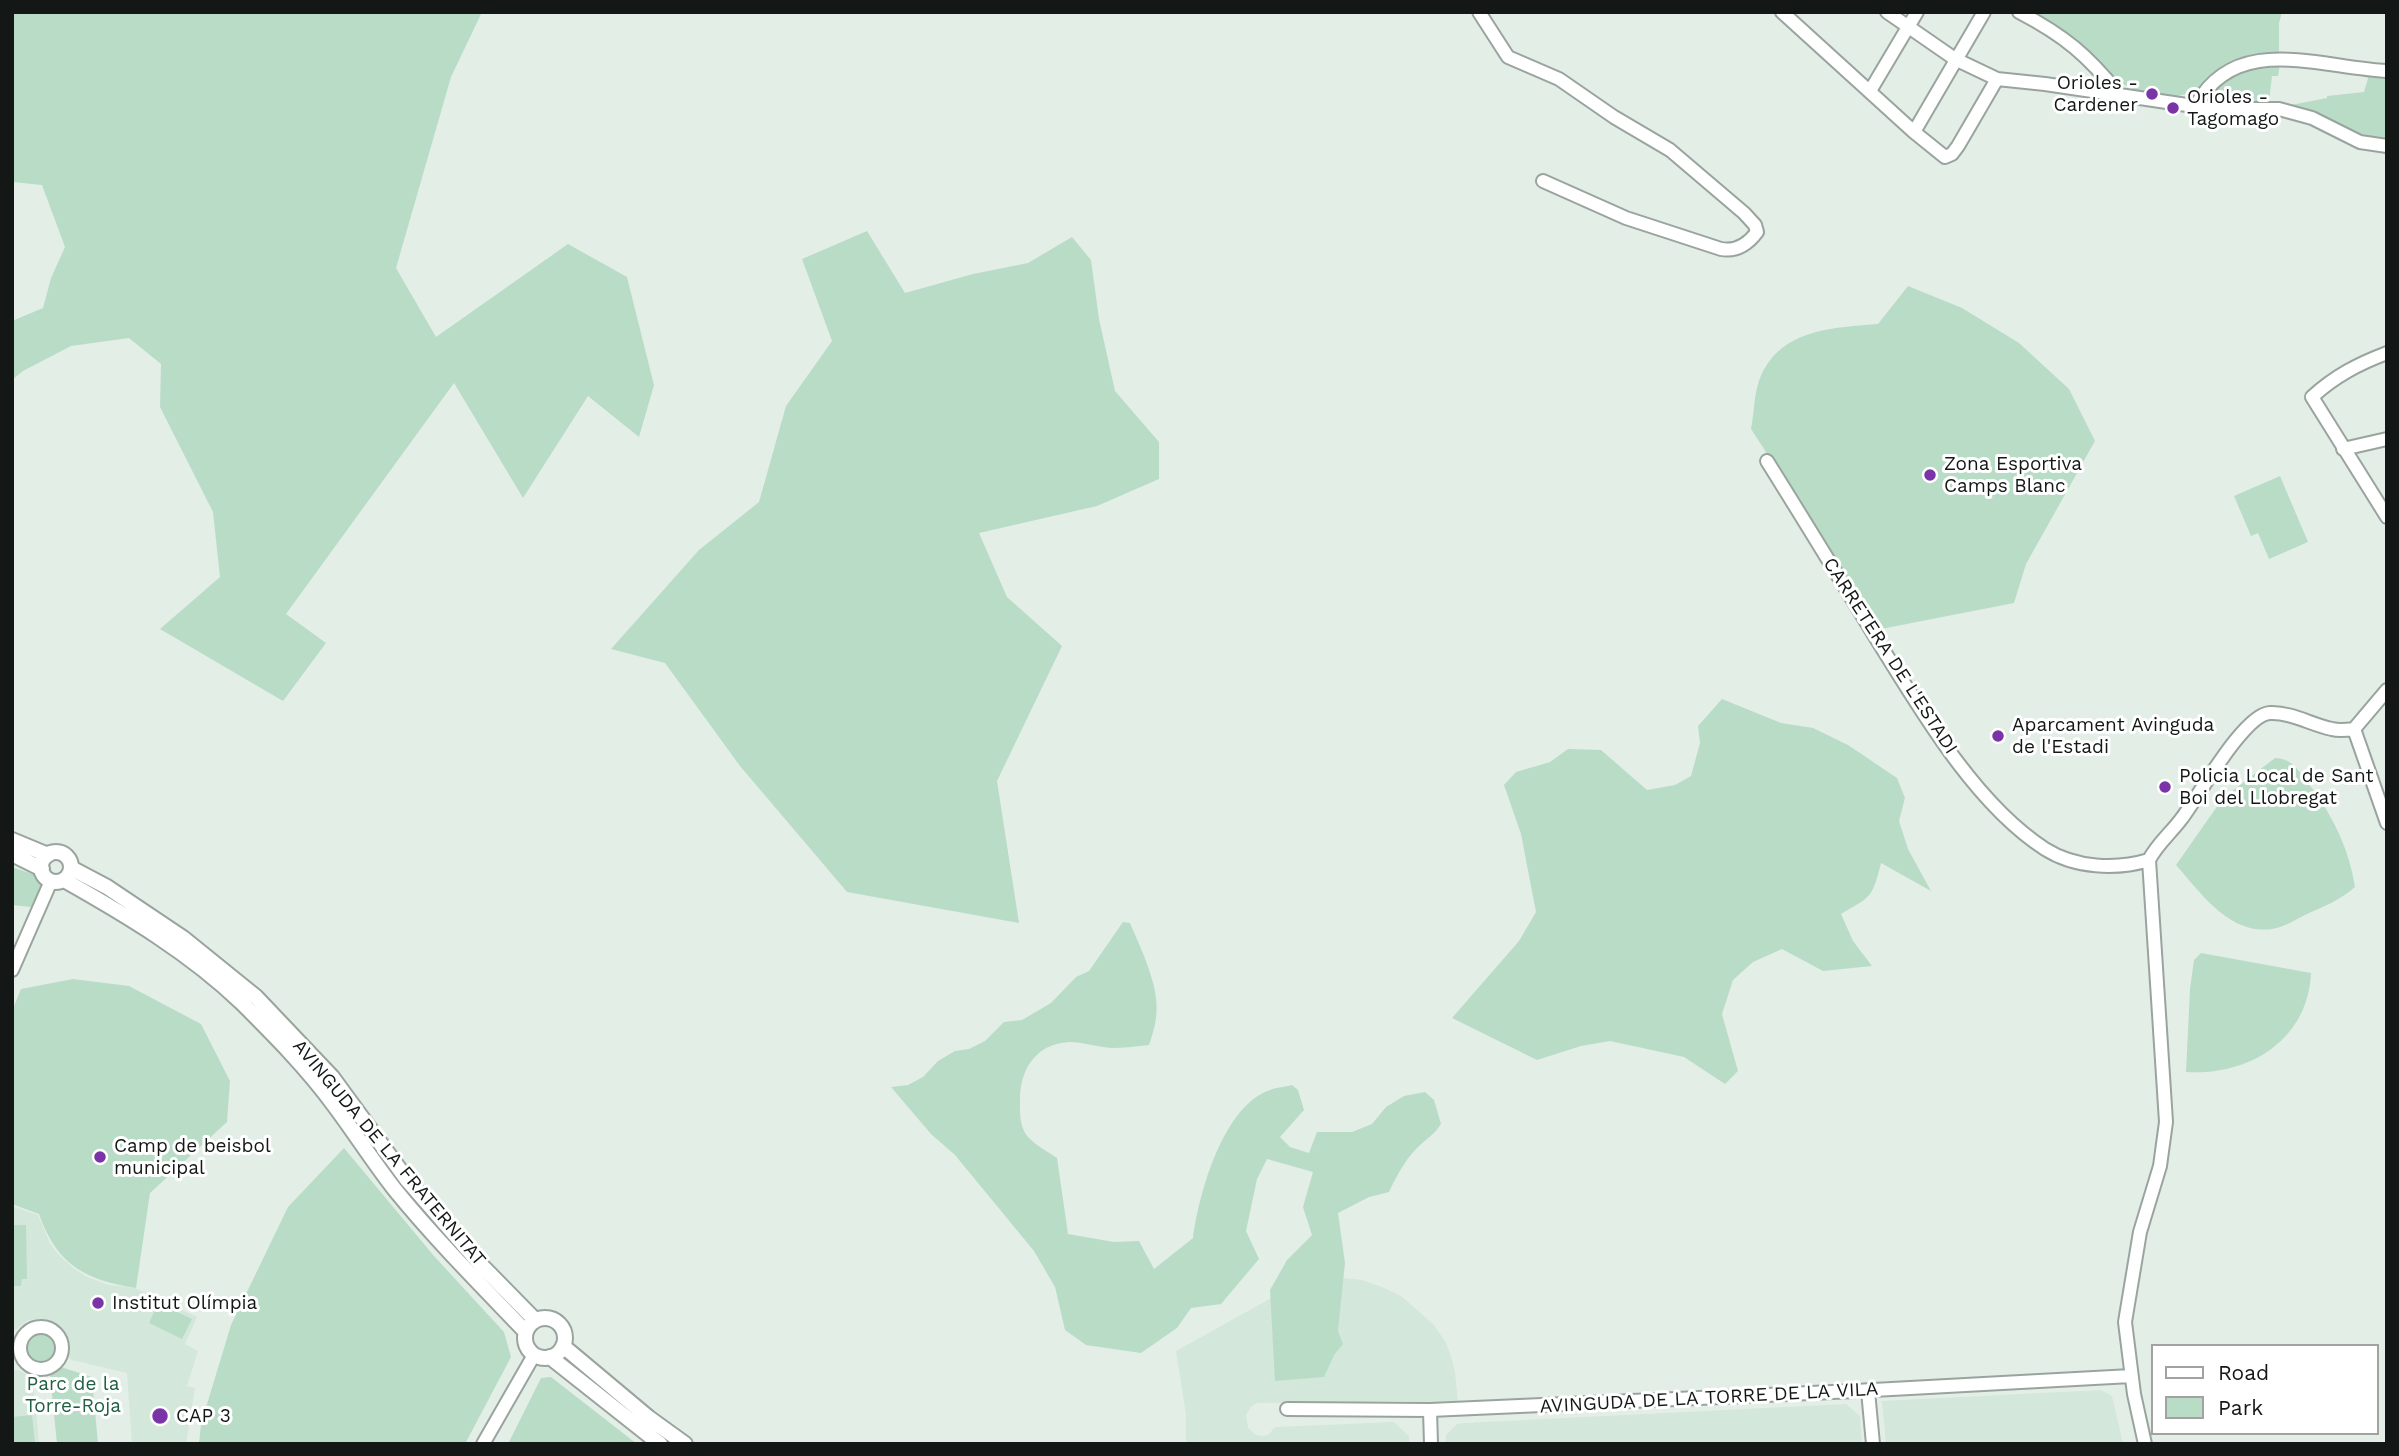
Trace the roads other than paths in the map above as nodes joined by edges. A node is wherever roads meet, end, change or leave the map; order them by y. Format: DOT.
graph roads {
  1 [pos="1479,12"];
  2 [pos="1782,12"];
  3 [pos="1887,12"];
  4 [pos="1917,12"];
  5 [pos="1983,12"];
  6 [pos="2019,12"];
  7 [pos="1909,26"];
  8 [pos="1955,59"];
  9 [pos="2387,71"];
  10 [pos="1997,79"];
  11 [pos="1870,91"];
  12 [pos="2119,94"];
  13 [pos="2196,106"];
  14 [pos="1914,132"];
  15 [pos="2387,146"];
  16 [pos="1543,181"];
  17 [pos="2387,353"];
  18 [pos="2387,439"];
  19 [pos="2343,449"];
  20 [pos="1767,461"];
  21 [pos="2387,517"];
  22 [pos="2387,690"];
  23 [pos="2354,729"];
  24 [pos="2387,823"];
  25 [pos="12,840"];
  26 [pos="12,855"];
  27 [pos="48,855"];
  28 [pos="2149,860"];
  29 [pos="57,874"];
  30 [pos="12,970"];
  31 [pos="402,1185"];
  32 [pos="530,1325"];
  33 [pos="563,1346"];
  34 [pos="534,1355"];
  35 [pos="550,1357"];
  36 [pos="2131,1376"];
  37 [pos="1868,1391"];
  38 [pos="1287,1409"];
  39 [pos="1430,1410"];
  40 [pos="483,1444"];
  41 [pos="660,1444"];
  42 [pos="685,1444"];
  43 [pos="1431,1444"];
  44 [pos="1873,1444"];
  45 [pos="2145,1444"];
  1 -- 16 [label="street"];
  2 -- 11 [label="street"];
  3 -- 7 [label="street"];
  4 -- 7 [label="street"];
  5 -- 8 [label="street"];
  6 -- 12 [label="street"];
  7 -- 8 [label="street"];
  7 -- 11 [label="street"];
  8 -- 10 [label="street"];
  8 -- 14 [label="street"];
  9 -- 13 [label="street"];
  10 -- 12 [label="street"];
  10 -- 14 [label="street"];
  11 -- 14 [label="street"];
  12 -- 13 [label="street"];
  13 -- 15 [label="street"];
  17 -- 19 [label="street"];
  18 -- 19 [label="street"];
  19 -- 21 [label="street"];
  20 -- 28 [label="street, CARRETERA DE L'ESTADI"];
  22 -- 23 [label="street"];
  23 -- 24 [label="street"];
  23 -- 28 [label="street"];
  25 -- 27 [label="street"];
  26 -- 29 [label="street, AVINGUDA DE LA FRATERNITAT"];
  27 -- 29 [label="street"];
  27 -- 29 [label="street"];
  28 -- 36 [label="street"];
  29 -- 30 [label="street"];
  29 -- 31 [label="street, AVINGUDA DE LA FRATERNITAT"];
  31 -- 32 [label="street, AVINGUDA DE LA FRATERNITAT"];
  31 -- 32 [label="street, AVINGUDA DE LA FRATERNITAT"];
  32 -- 33 [label="street"];
  32 -- 34 [label="street"];
  33 -- 35 [label="street"];
  33 -- 42 [label="street"];
  34 -- 35 [label="street"];
  34 -- 40 [label="street"];
  35 -- 41 [label="street"];
  36 -- 37 [label="street, AVINGUDA DE LA TORRE DE LA VILA"];
  36 -- 45 [label="street"];
  37 -- 39 [label="street, AVINGUDA DE LA TORRE DE LA VILA"];
  37 -- 44 [label="street"];
  38 -- 39 [label="street, AVINGUDA DE LA TORRE DE LA VILA"];
  39 -- 43 [label="street"];
}
